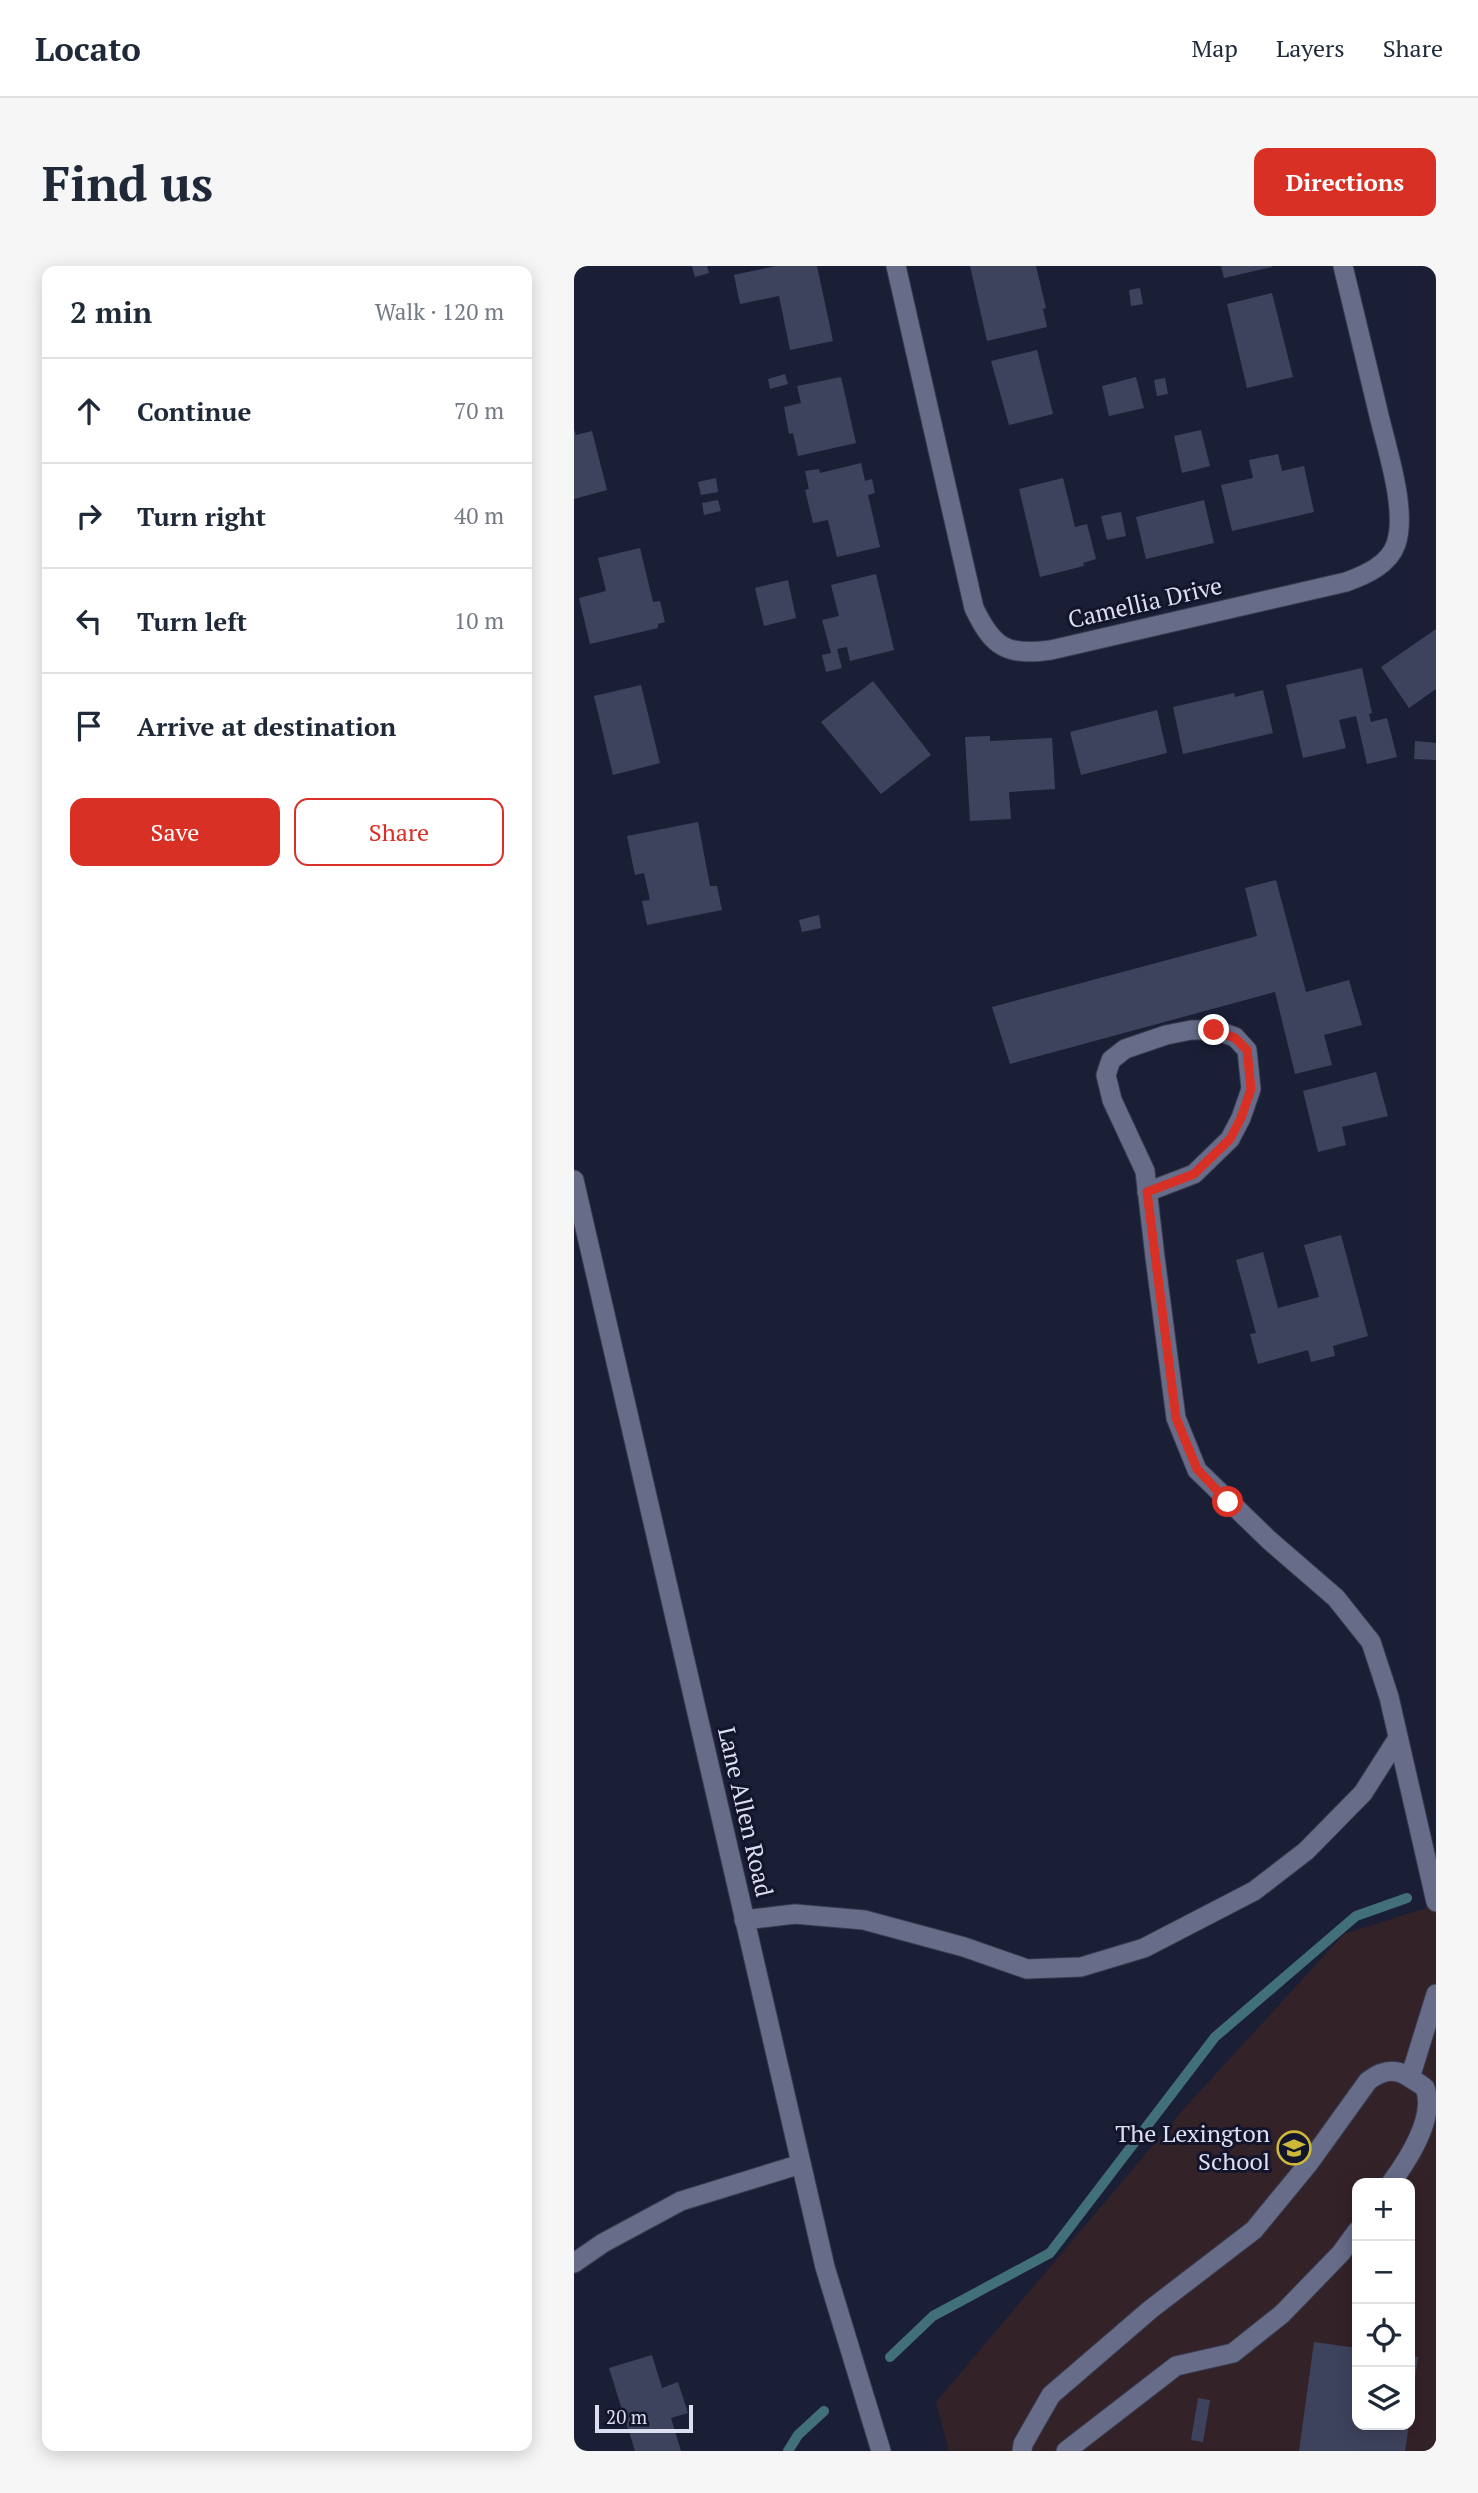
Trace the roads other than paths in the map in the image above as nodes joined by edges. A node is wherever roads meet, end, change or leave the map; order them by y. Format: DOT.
graph roads {
  1 [pos="896,266"];
  2 [pos="1343,266"];
  3 [pos="574,1180"];
  4 [pos="1147,1192"];
  5 [pos="1398,1738"];
  6 [pos="1436,1902"];
  7 [pos="744,1920"];
  8 [pos="1436,1994"];
  9 [pos="1424,2082"];
  10 [pos="801,2164"];
  11 [pos="1395,2178"];
  12 [pos="1352,2238"];
  13 [pos="574,2263"];
  14 [pos="881,2451"];
  15 [pos="1022,2451"];
  16 [pos="1066,2451"];
  1 -- 2 [label="street, Camellia Drive"];
  3 -- 7 [label="street, Lane Allen Road"];
  4 -- 4 [label="street"];
  4 -- 5 [label="street"];
  5 -- 6 [label="street"];
  5 -- 7 [label="street"];
  7 -- 10 [label="street, Lane Allen Road"];
  8 -- 9 [label="street"];
  9 -- 11 [label="street"];
  9 -- 15 [label="street"];
  10 -- 13 [label="street"];
  10 -- 14 [label="street, Lane Allen Road"];
  12 -- 16 [label="street"];
}
